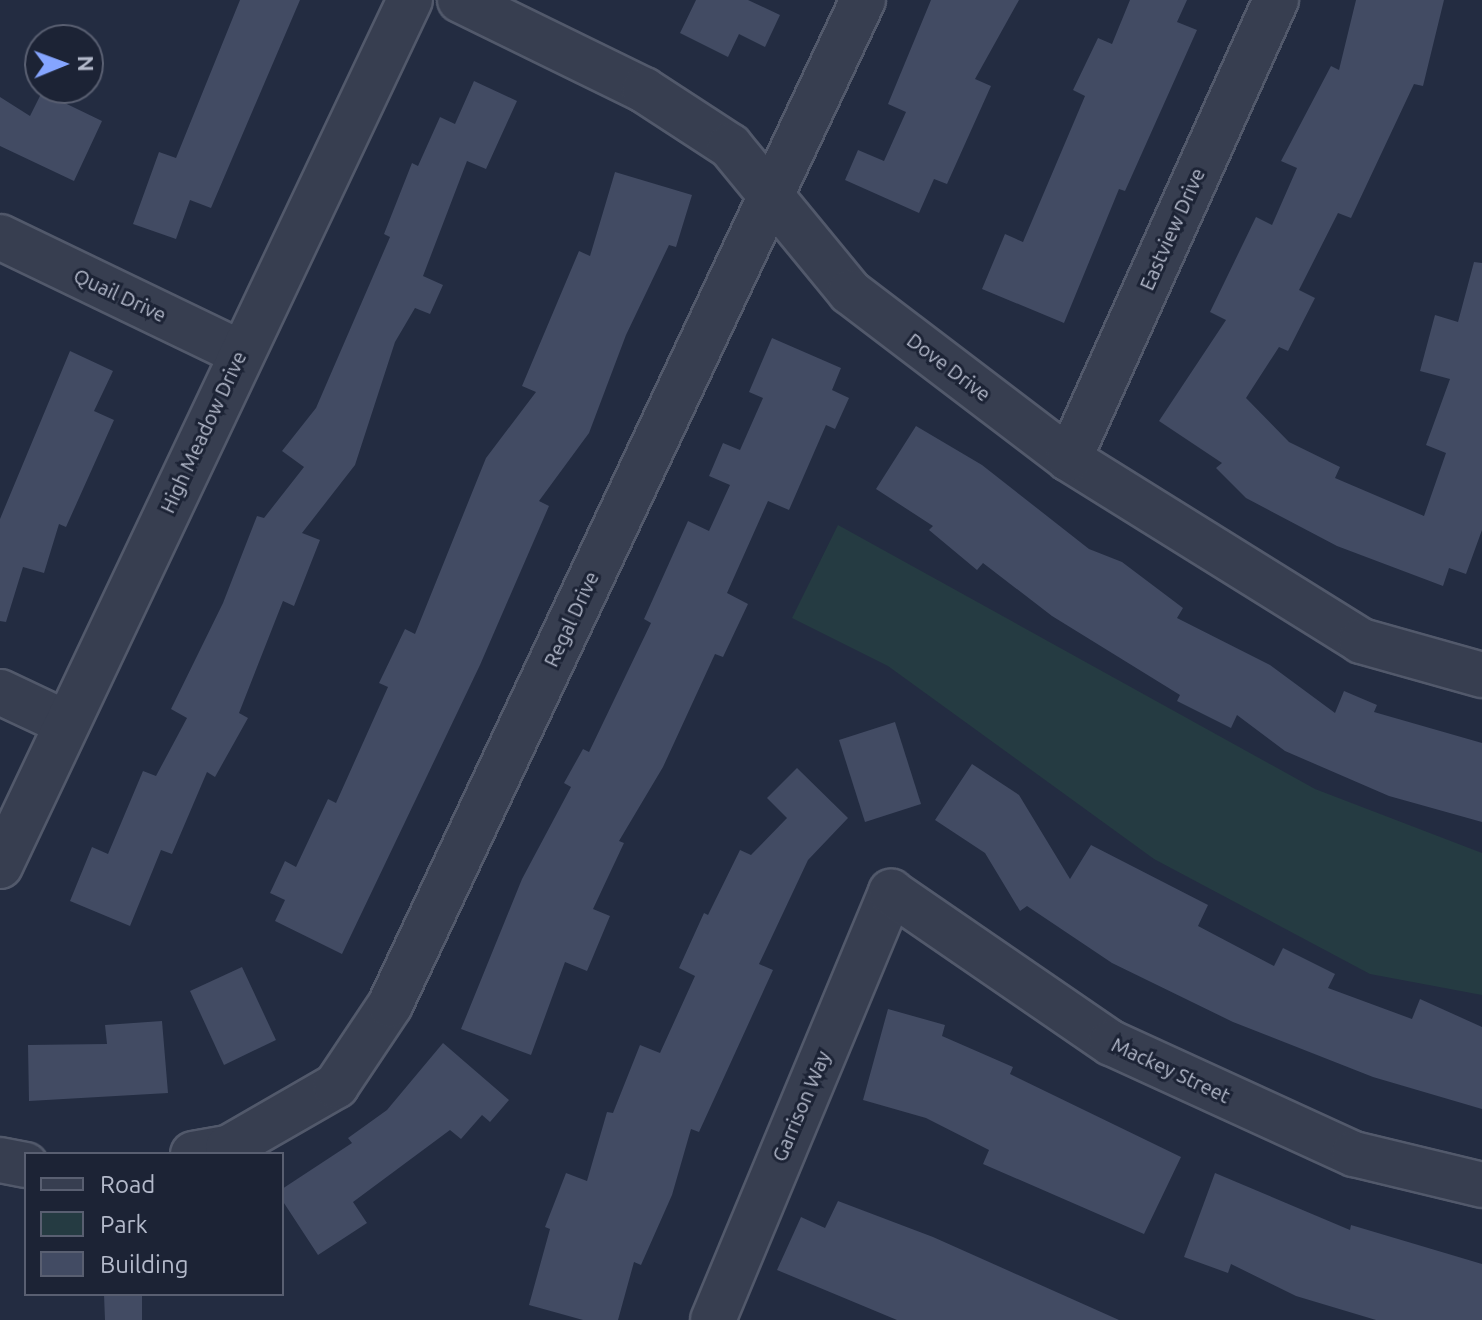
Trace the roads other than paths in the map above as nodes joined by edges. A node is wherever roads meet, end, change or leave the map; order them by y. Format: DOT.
graph roads {
  1 [pos="410,0"];
  2 [pos="460,0"];
  3 [pos="863,0"];
  4 [pos="1276,0"];
  5 [pos="770,195"];
  6 [pos="0,237"];
  7 [pos="241,353"];
  8 [pos="1069,459"];
  9 [pos="1482,675"];
  10 [pos="0,692"];
  11 [pos="66,723"];
  12 [pos="0,866"];
  13 [pos="891,892"];
  14 [pos="205,1152"];
  15 [pos="0,1160"];
  16 [pos="24,1165"];
  17 [pos="1482,1185"];
  18 [pos="713,1320"];
  1 -- 7 [label="street, High Meadow Drive"];
  2 -- 5 [label="street, Dove Drive"];
  3 -- 5 [label="street, Regal Drive"];
  4 -- 8 [label="street, Eastview Drive"];
  5 -- 8 [label="street, Dove Drive"];
  5 -- 14 [label="street, Regal Drive"];
  6 -- 7 [label="street, Quail Drive"];
  7 -- 11 [label="street, High Meadow Drive"];
  8 -- 9 [label="street, Dove Drive"];
  10 -- 11 [label="street"];
  11 -- 12 [label="street, High Meadow Drive"];
  13 -- 17 [label="street, Mackey Street"];
  13 -- 18 [label="street, Garrison Way"];
  15 -- 16 [label="street"];
}
